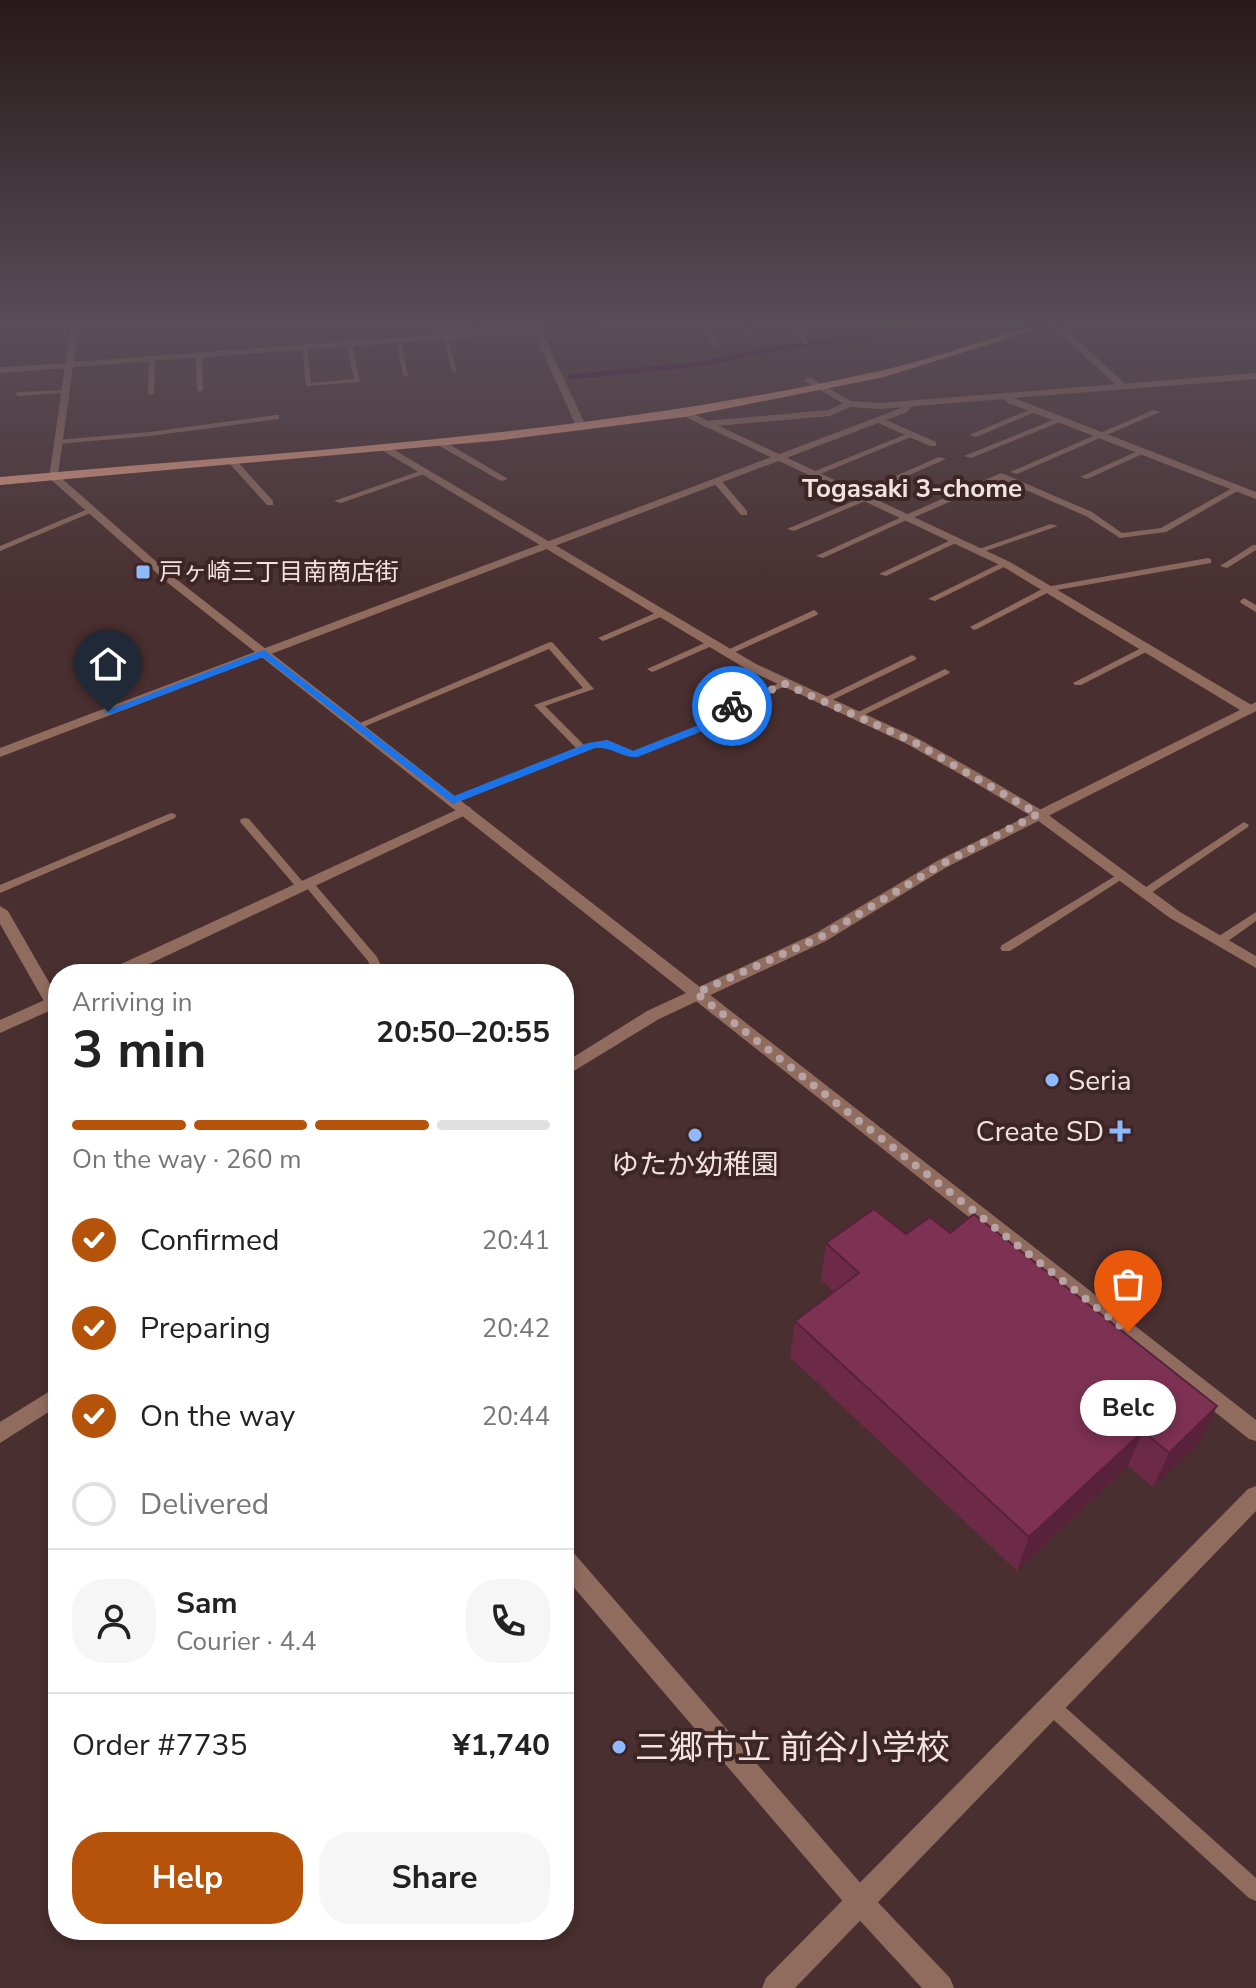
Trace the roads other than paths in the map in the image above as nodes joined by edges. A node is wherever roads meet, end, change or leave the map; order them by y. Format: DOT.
graph roads {
  1 [pos="61,417"];
  2 [pos="276,417"];
  3 [pos="577,417"];
  4 [pos="613,417"];
  5 [pos="645,417"];
  6 [pos="691,417"];
  7 [pos="787,417"];
  8 [pos="886,417"];
  9 [pos="1019,417"];
  10 [pos="1053,417"];
  11 [pos="1145,417"];
  12 [pos="878,420"];
  13 [pos="1061,420"];
  14 [pos="580,423"];
  15 [pos="705,424"];
  16 [pos="912,435"];
  17 [pos="973,435"];
  18 [pos="1101,435"];
  19 [pos="57,442"];
  20 [pos="439,442"];
  21 [pos="933,444"];
  22 [pos="383,447"];
  23 [pos="1143,452"];
  24 [pos="968,456"];
  25 [pos="779,458"];
  26 [pos="942,459"];
  27 [pos="232,461"];
  28 [pos="0,469"];
  29 [pos="54,470"];
  30 [pos="1014,472"];
  31 [pos="423,473"];
  32 [pos="812,474"];
  33 [pos="1001,476"];
  34 [pos="1084,477"];
  35 [pos="504,479"];
  36 [pos="0,481"];
  37 [pos="717,481"];
  38 [pos="1237,489"];
  39 [pos="1256,496"];
  40 [pos="861,497"];
  41 [pos="338,501"];
  42 [pos="270,503"];
  43 [pos="91,511"];
  44 [pos="744,513"];
  45 [pos="907,518"];
  46 [pos="1054,526"];
  47 [pos="791,529"];
  48 [pos="956,541"];
  49 [pos="547,546"];
  50 [pos="1256,547"];
  51 [pos="0,549"];
  52 [pos="977,551"];
  53 [pos="820,556"];
  54 [pos="1208,561"];
  55 [pos="1006,564"];
  56 [pos="1224,566"];
  57 [pos="883,574"];
  58 [pos="1049,589"];
  59 [pos="932,599"];
  60 [pos="1244,601"];
  61 [pos="1256,609"];
  62 [pos="662,613"];
  63 [pos="814,613"];
  64 [pos="974,627"];
  65 [pos="603,638"];
  66 [pos="711,643"];
  67 [pos="1147,648"];
  68 [pos="728,652"];
  69 [pos="264,653"];
  70 [pos="912,658"];
  71 [pos="752,667"];
  72 [pos="652,669"];
  73 [pos="945,672"];
  74 [pos="721,683"];
  75 [pos="1078,683"];
  76 [pos="785,684"];
  77 [pos="823,701"];
  78 [pos="1253,708"];
  79 [pos="855,716"];
  80 [pos="358,726"];
  81 [pos="583,749"];
  82 [pos="0,753"];
  83 [pos="459,806"];
  84 [pos="1038,814"];
  85 [pos="171,816"];
  86 [pos="245,821"];
  87 [pos="1244,825"];
  88 [pos="1120,876"];
  89 [pos="305,885"];
  90 [pos="0,889"];
  91 [pos="1144,893"];
  92 [pos="1,916"];
  93 [pos="1256,916"];
  94 [pos="1220,941"];
  95 [pos="1006,948"];
  96 [pos="1256,963"];
  97 [pos="135,964"];
  98 [pos="375,964"];
  99 [pos="48,991"];
  100 [pos="696,993"];
  101 [pos="48,1007"];
  102 [pos="0,1027"];
  103 [pos="574,1065"];
  104 [pos="48,1402"];
  105 [pos="1256,1432"];
  106 [pos="0,1434"];
  107 [pos="1256,1496"];
  108 [pos="574,1571"];
  109 [pos="1051,1706"];
  110 [pos="1256,1891"];
  111 [pos="861,1903"];
  112 [pos="776,1988"];
  113 [pos="940,1988"];
  1 -- 19 [label="street"];
  2 -- 19 [label="lane"];
  3 -- 14 [label="street"];
  4 -- 14 [label="main road"];
  5 -- 14 [label="main road"];
  6 -- 15 [label="street"];
  7 -- 15 [label="street"];
  8 -- 12 [label="street"];
  9 -- 17 [label="lane"];
  10 -- 13 [label="street"];
  11 -- 18 [label="lane"];
  12 -- 16 [label="street"];
  12 -- 25 [label="street"];
  13 -- 18 [label="street"];
  13 -- 24 [label="lane"];
  14 -- 20 [label="main road"];
  14 -- 29 [label="main road"];
  15 -- 25 [label="street"];
  16 -- 21 [label="street"];
  16 -- 32 [label="lane"];
  18 -- 23 [label="street"];
  18 -- 30 [label="lane"];
  19 -- 29 [label="street"];
  20 -- 22 [label="main road"];
  20 -- 35 [label="lane"];
  22 -- 27 [label="main road"];
  22 -- 31 [label="street"];
  23 -- 34 [label="lane"];
  23 -- 38 [label="street"];
  25 -- 32 [label="street"];
  25 -- 37 [label="street"];
  26 -- 40 [label="lane"];
  27 -- 29 [label="main road"];
  27 -- 42 [label="lane"];
  28 -- 29 [label="main road"];
  29 -- 36 [label="main road"];
  29 -- 43 [label="street"];
  31 -- 41 [label="lane"];
  31 -- 49 [label="street"];
  32 -- 40 [label="street"];
  33 -- 38 [label="lane"];
  33 -- 45 [label="street"];
  37 -- 44 [label="lane"];
  37 -- 49 [label="street"];
  38 -- 39 [label="street"];
  40 -- 45 [label="street"];
  40 -- 47 [label="lane"];
  43 -- 51 [label="lane"];
  43 -- 69 [label="street"];
  45 -- 48 [label="street"];
  45 -- 53 [label="lane"];
  46 -- 52 [label="lane"];
  48 -- 52 [label="street"];
  48 -- 57 [label="lane"];
  49 -- 62 [label="street"];
  49 -- 69 [label="street"];
  50 -- 56 [label="lane"];
  52 -- 55 [label="street"];
  54 -- 58 [label="lane"];
  55 -- 58 [label="street"];
  55 -- 59 [label="lane"];
  58 -- 64 [label="lane"];
  58 -- 67 [label="street"];
  60 -- 61 [label="lane"];
  62 -- 65 [label="lane"];
  62 -- 66 [label="street"];
  63 -- 68 [label="lane"];
  66 -- 68 [label="street"];
  66 -- 72 [label="lane"];
  67 -- 75 [label="lane"];
  67 -- 78 [label="street"];
  68 -- 71 [label="street"];
  69 -- 80 [label="street"];
  69 -- 82 [label="street"];
  70 -- 77 [label="lane"];
  71 -- 74 [label="lane"];
  71 -- 76 [label="street"];
  73 -- 79 [label="lane"];
  76 -- 77 [label="street"];
  76 -- 81 [label="lane"];
  77 -- 79 [label="street"];
  78 -- 84 [label="street"];
  79 -- 84 [label="street"];
  80 -- 81 [label="lane"];
  80 -- 83 [label="street"];
  81 -- 83 [label="lane"];
  83 -- 89 [label="street"];
  83 -- 100 [label="street"];
  84 -- 88 [label="street"];
  84 -- 100 [label="street"];
  85 -- 90 [label="lane"];
  86 -- 89 [label="lane"];
  87 -- 91 [label="lane"];
  88 -- 91 [label="street"];
  88 -- 95 [label="lane"];
  89 -- 97 [label="street"];
  89 -- 98 [label="lane"];
  91 -- 94 [label="street"];
  92 -- 99 [label="street"];
  93 -- 94 [label="lane"];
  94 -- 96 [label="street"];
  100 -- 103 [label="street"];
  100 -- 105 [label="street"];
  101 -- 102 [label="street"];
  104 -- 106 [label="street"];
  107 -- 109 [label="street"];
  108 -- 111 [label="street"];
  109 -- 110 [label="lane"];
  109 -- 111 [label="street"];
  111 -- 112 [label="street"];
  111 -- 113 [label="street"];
}
